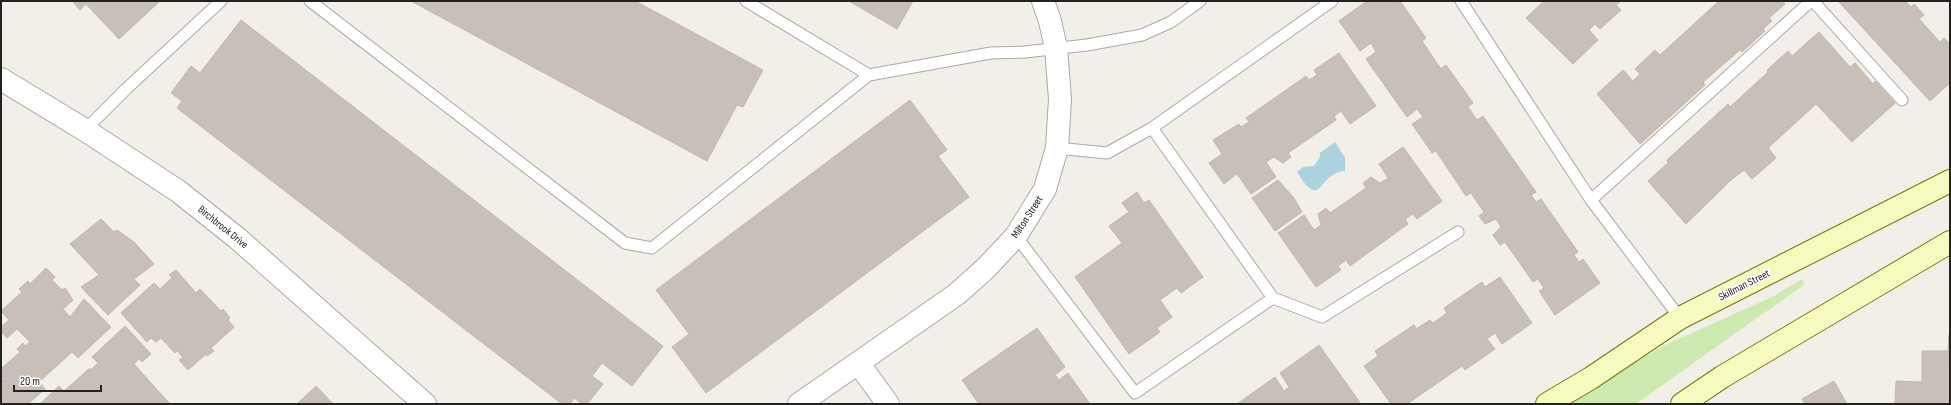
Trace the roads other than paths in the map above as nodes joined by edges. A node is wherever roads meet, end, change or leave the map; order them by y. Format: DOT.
graph roads {
  1 [pos="221,1"];
  2 [pos="310,1"];
  3 [pos="746,1"];
  4 [pos="1043,1"];
  5 [pos="1200,1"];
  6 [pos="1332,1"];
  7 [pos="1461,1"];
  8 [pos="1812,1"];
  9 [pos="1056,48"];
  10 [pos="869,75"];
  11 [pos="1,79"];
  12 [pos="1902,100"];
  13 [pos="1152,128"];
  14 [pos="85,130"];
  15 [pos="1057,148"];
  16 [pos="1950,181"];
  17 [pos="1591,200"];
  18 [pos="1458,232"];
  19 [pos="1016,236"];
  20 [pos="1950,242"];
  21 [pos="1273,298"];
  22 [pos="1680,318"];
  23 [pos="859,364"];
  24 [pos="424,404"];
  25 [pos="799,404"];
  26 [pos="888,404"];
  27 [pos="1547,404"];
  28 [pos="1682,404"];
  1 -- 14 [label="lane"];
  2 -- 10 [label="lane"];
  3 -- 10 [label="lane"];
  4 -- 9 [label="street, Milton Street"];
  5 -- 9 [label="lane"];
  6 -- 13 [label="lane"];
  7 -- 17 [label="lane"];
  8 -- 12 [label="lane"];
  8 -- 17 [label="lane"];
  9 -- 10 [label="lane"];
  9 -- 15 [label="street, Milton Street"];
  11 -- 14 [label="street, Birchbrook Drive"];
  13 -- 15 [label="lane"];
  13 -- 21 [label="lane"];
  14 -- 24 [label="street, Birchbrook Drive"];
  15 -- 19 [label="street, Milton Street"];
  16 -- 22 [label="main road, Skillman Street"];
  17 -- 22 [label="lane"];
  18 -- 21 [label="lane"];
  19 -- 21 [label="lane"];
  19 -- 23 [label="street, Milton Street"];
  20 -- 28 [label="main road"];
  22 -- 27 [label="main road, Skillman Street"];
  23 -- 25 [label="street"];
  23 -- 26 [label="street"];
}
